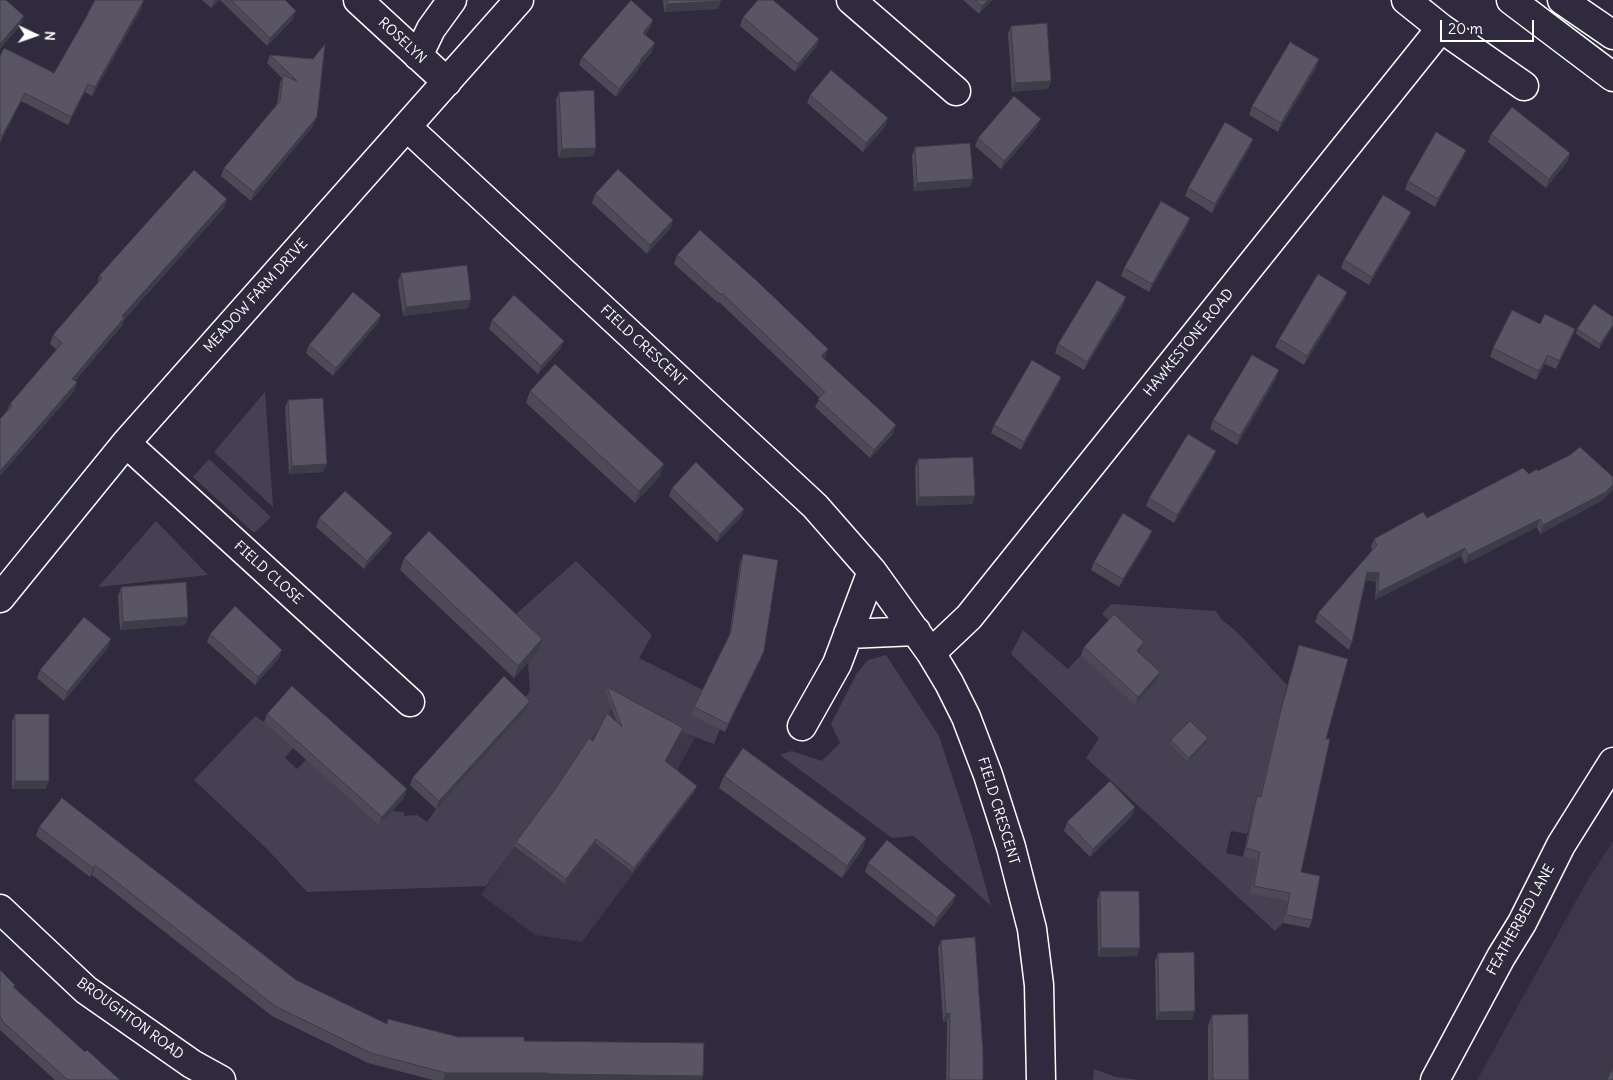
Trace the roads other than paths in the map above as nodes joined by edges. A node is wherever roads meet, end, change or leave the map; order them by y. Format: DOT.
graph roads {
  1 [pos="358,0"];
  2 [pos="452,0"];
  3 [pos="519,0"];
  4 [pos="851,0"];
  5 [pos="1406,0"];
  6 [pos="1511,0"];
  7 [pos="1562,0"];
  8 [pos="1441,28"];
  9 [pos="1613,35"];
  10 [pos="418,56"];
  11 [pos="1613,77"];
  12 [pos="447,82"];
  13 [pos="1524,86"];
  14 [pos="956,91"];
  15 [pos="407,127"];
  16 [pos="126,443"];
  17 [pos="872,571"];
  18 [pos="0,598"];
  19 [pos="916,631"];
  20 [pos="848,634"];
  21 [pos="931,653"];
  22 [pos="410,702"];
  23 [pos="802,726"];
  24 [pos="1613,762"];
  25 [pos="0,909"];
  26 [pos="221,1080"];
  27 [pos="1040,1080"];
  28 [pos="1434,1080"];
  1 -- 10 [label="street, ROSELYN"];
  2 -- 10 [label="street"];
  3 -- 12 [label="street, MEADOW FARM DRIVE"];
  4 -- 14 [label="street"];
  5 -- 8 [label="street"];
  6 -- 11 [label="street"];
  7 -- 9 [label="street"];
  8 -- 13 [label="street"];
  8 -- 21 [label="street, HAWKESTONE ROAD"];
  10 -- 12 [label="street, ROSELYN"];
  12 -- 15 [label="street, MEADOW FARM DRIVE"];
  15 -- 16 [label="street, MEADOW FARM DRIVE"];
  15 -- 17 [label="street, FIELD CRESCENT"];
  16 -- 18 [label="street, MEADOW FARM DRIVE"];
  16 -- 22 [label="street, FIELD CLOSE"];
  17 -- 19 [label="street, FIELD CRESCENT"];
  17 -- 20 [label="street"];
  19 -- 20 [label="street"];
  19 -- 21 [label="street, FIELD CRESCENT"];
  20 -- 23 [label="street"];
  21 -- 27 [label="street, FIELD CRESCENT"];
  24 -- 28 [label="street, FEATHERBED LANE"];
  25 -- 26 [label="street, BROUGHTON ROAD"];
}
